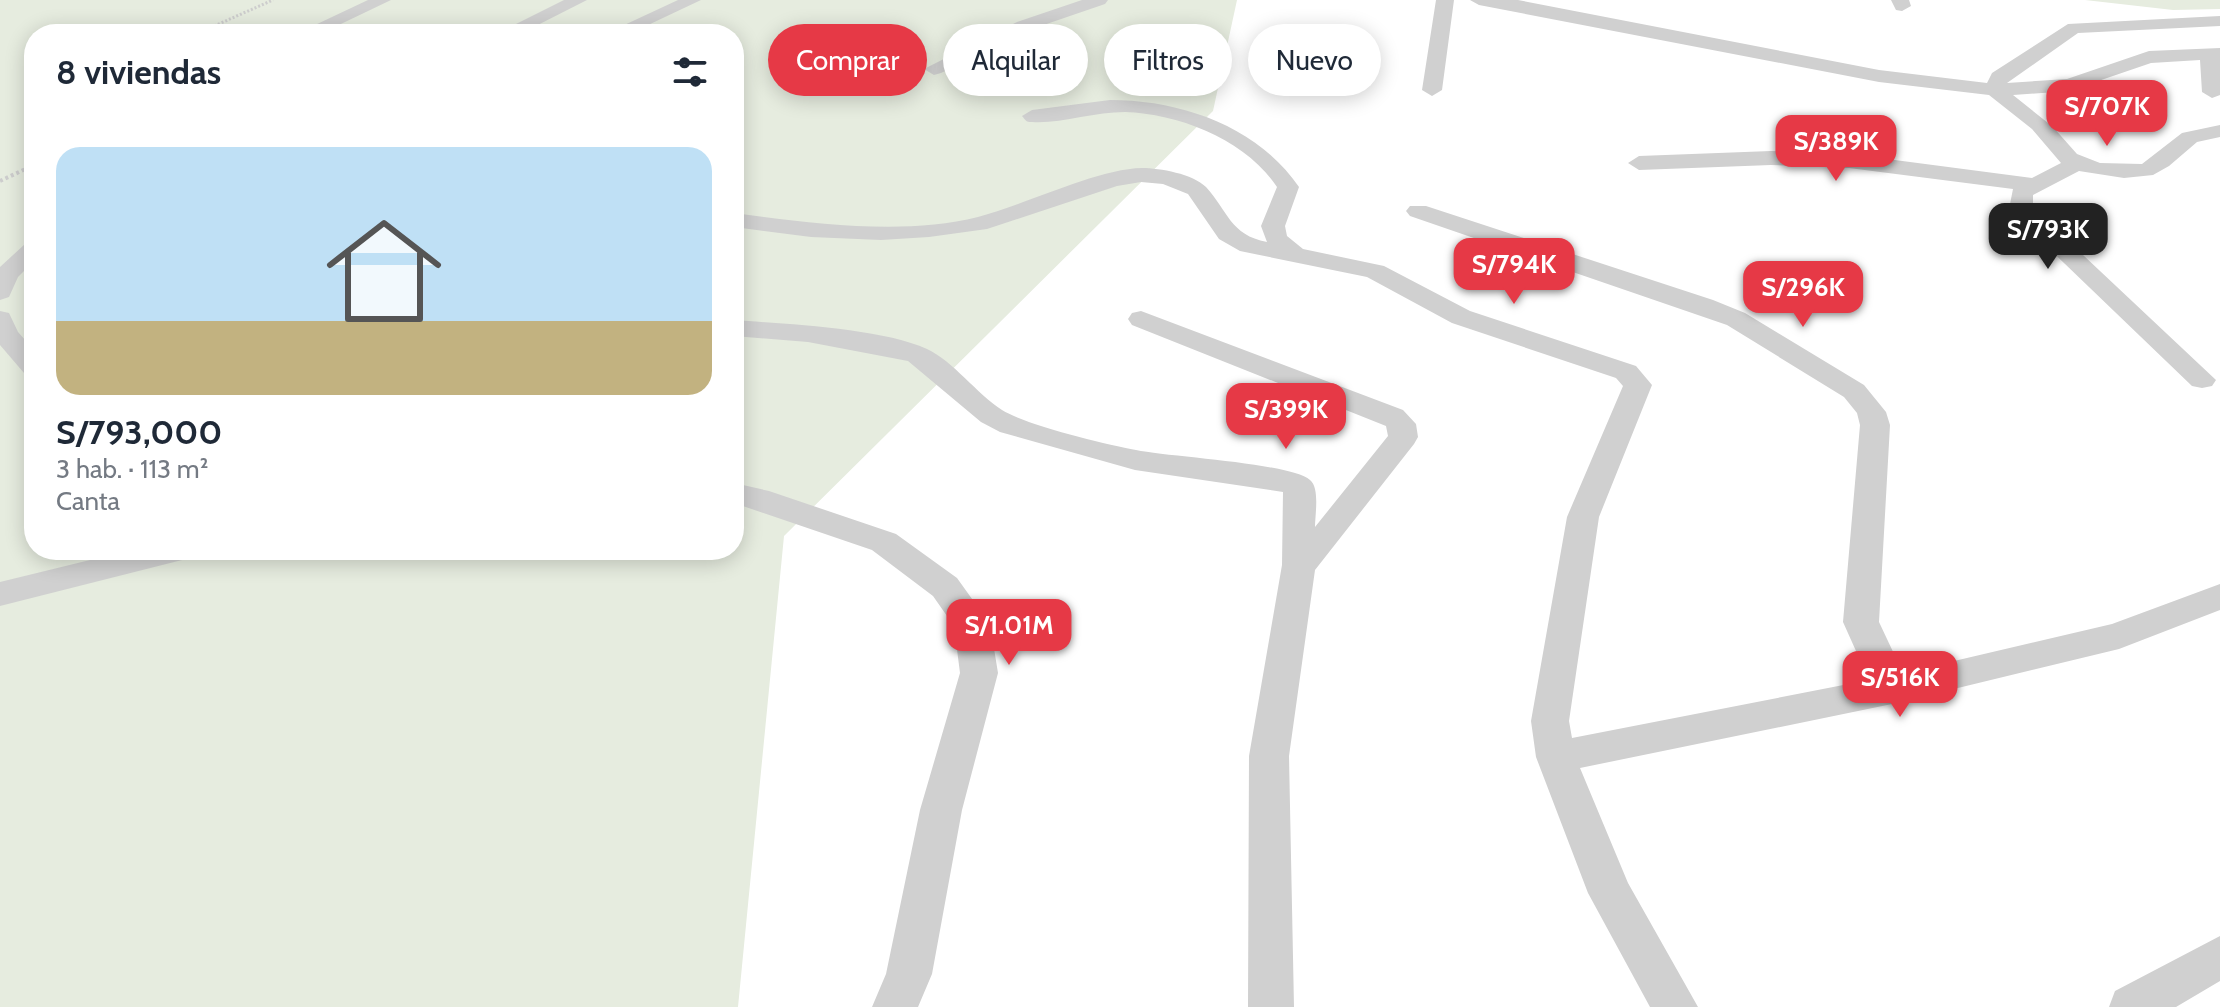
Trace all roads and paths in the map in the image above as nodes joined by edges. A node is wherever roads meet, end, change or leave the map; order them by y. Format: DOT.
graph roads {
  1 [pos="273,0"];
  2 [pos="382,0"];
  3 [pos="578,0"];
  4 [pos="692,0"];
  5 [pos="1099,0"];
  6 [pos="1445,0"];
  7 [pos="1479,0"];
  8 [pos="1506,1"];
  9 [pos="1063,4"];
  10 [pos="2220,21"];
  11 [pos="219,24"];
  12 [pos="328,24"];
  13 [pos="526,24"];
  14 [pos="637,24"];
  15 [pos="2215,63"];
  16 [pos="934,69"];
  17 [pos="1432,90"];
  18 [pos="1995,90"];
  19 [pos="2212,92"];
  20 [pos="1032,116"];
  21 [pos="2220,131"];
  22 [pos="1639,163"];
  23 [pos="2076,164"];
  24 [pos="24,170"];
  25 [pos="0,181"];
  26 [pos="2034,185"];
  27 [pos="1418,211"];
  28 [pos="744,221"];
  29 [pos="24,257"];
  30 [pos="1301,259"];
  31 [pos="0,292"];
  32 [pos="0,319"];
  33 [pos="1141,319"];
  34 [pos="744,329"];
  35 [pos="24,356"];
  36 [pos="2202,380"];
  37 [pos="744,496"];
  38 [pos="138,560"];
  39 [pos="1299,565"];
  40 [pos="0,594"];
  41 [pos="2220,596"];
  42 [pos="1892,690"];
  43 [pos="1556,757"];
  44 [pos="2220,957"];
  45 [pos="895,1007"];
  46 [pos="1271,1007"];
  47 [pos="1675,1007"];
  48 [pos="2132,1007"];
  1 -- 11 [label="path"];
  2 -- 12 [label="street"];
  3 -- 13 [label="street"];
  4 -- 14 [label="street"];
  5 -- 9 [label="street"];
  6 -- 17 [label="street"];
  7 -- 8 [label="street"];
  8 -- 18 [label="street"];
  9 -- 16 [label="street"];
  10 -- 18 [label="street"];
  15 -- 18 [label="street"];
  15 -- 19 [label="street"];
  18 -- 23 [label="street"];
  20 -- 30 [label="street"];
  21 -- 23 [label="street"];
  22 -- 26 [label="street"];
  23 -- 26 [label="street"];
  24 -- 25 [label="path"];
  26 -- 36 [label="street"];
  27 -- 42 [label="street"];
  28 -- 30 [label="street"];
  29 -- 31 [label="street"];
  30 -- 43 [label="street"];
  32 -- 35 [label="street"];
  33 -- 39 [label="street"];
  34 -- 39 [label="street"];
  37 -- 45 [label="street"];
  38 -- 40 [label="street"];
  39 -- 46 [label="street"];
  41 -- 42 [label="street"];
  42 -- 43 [label="street"];
  43 -- 47 [label="street"];
  44 -- 48 [label="street"];
}
